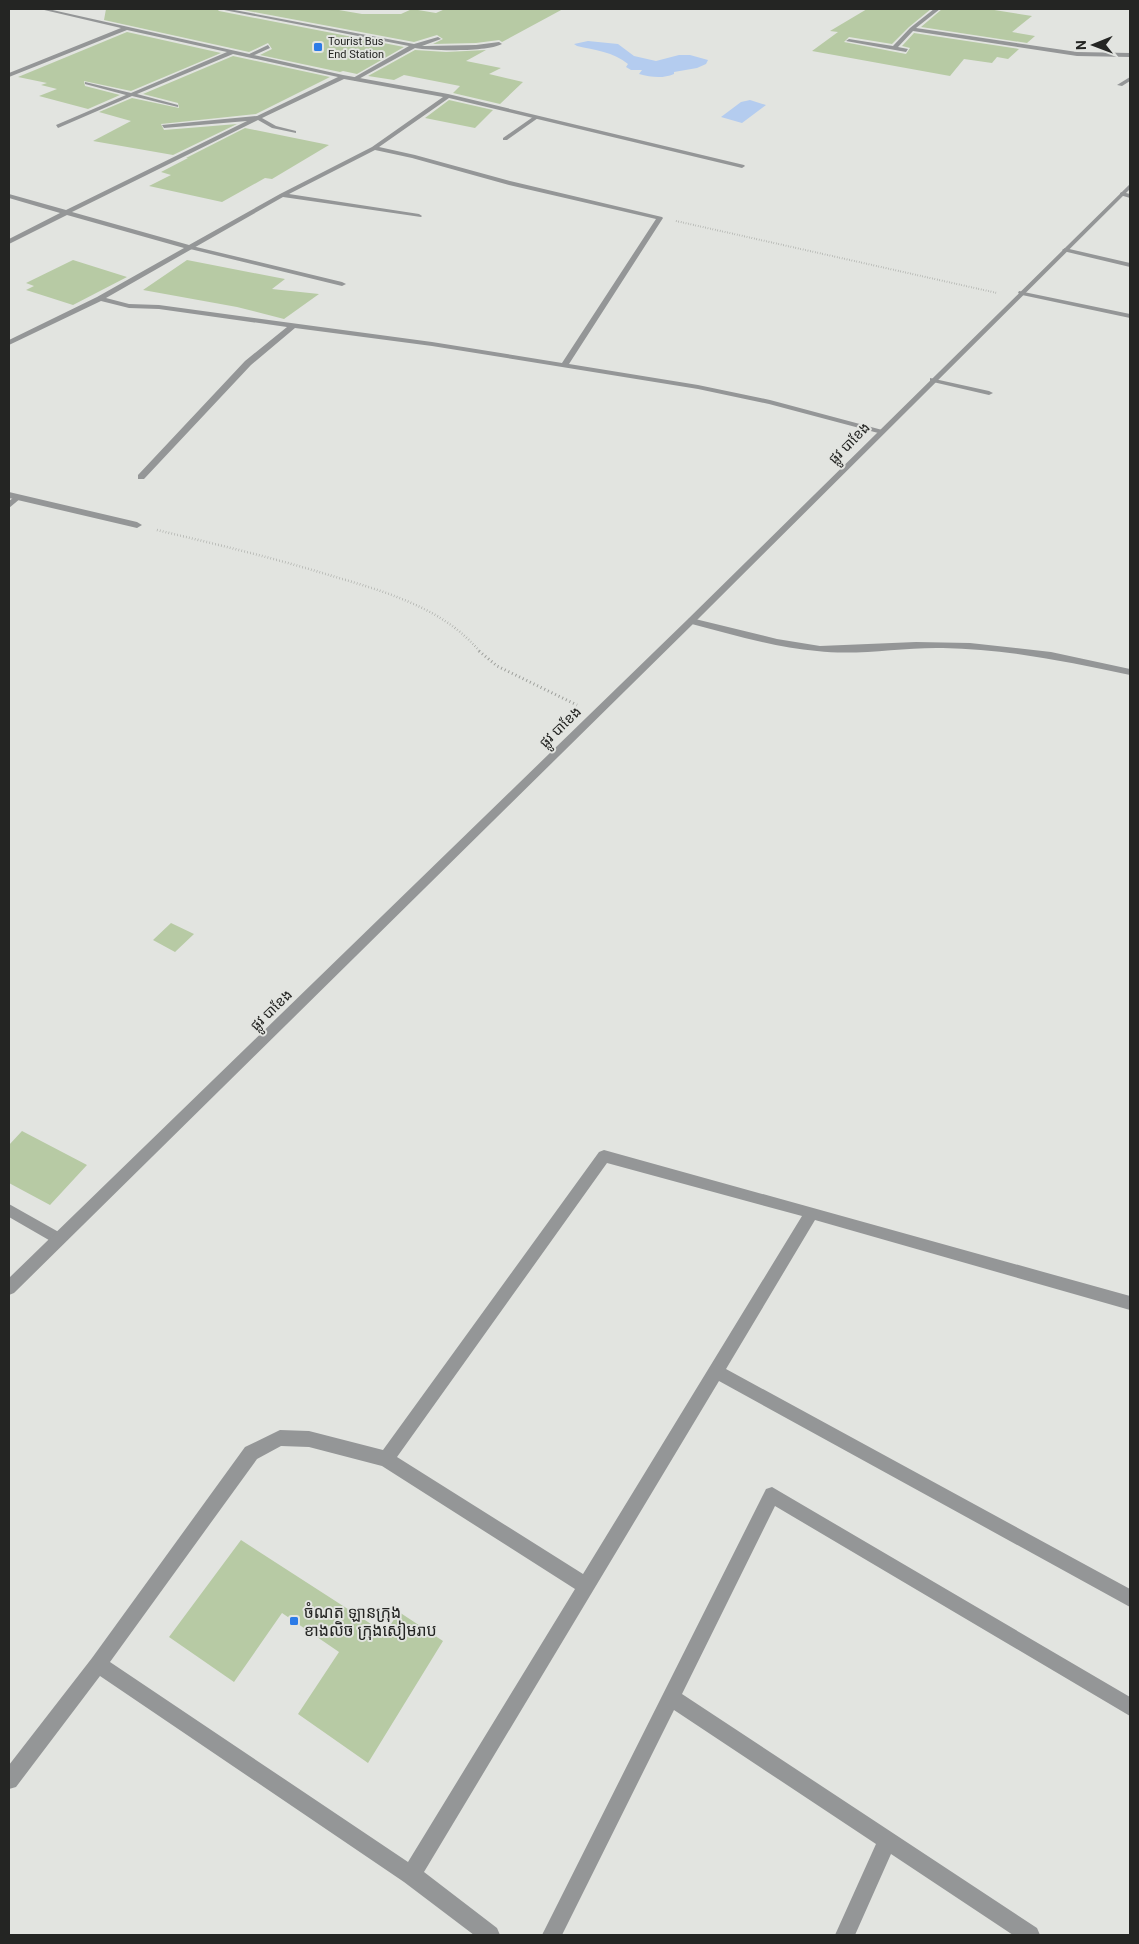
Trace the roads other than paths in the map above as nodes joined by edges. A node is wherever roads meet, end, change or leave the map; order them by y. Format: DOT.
graph roads {
  1 [pos="42,9"];
  2 [pos="222,9"];
  3 [pos="937,9"];
  4 [pos="128,28"];
  5 [pos="912,28"];
  6 [pos="438,39"];
  7 [pos="849,41"];
  8 [pos="499,44"];
  9 [pos="414,46"];
  10 [pos="268,47"];
  11 [pos="894,48"];
  12 [pos="906,50"];
  13 [pos="232,52"];
  14 [pos="1130,55"];
  15 [pos="248,56"];
  16 [pos="9,75"];
  17 [pos="344,77"];
  18 [pos="356,79"];
  19 [pos="1130,79"];
  20 [pos="88,83"];
  21 [pos="1120,85"];
  22 [pos="130,95"];
  23 [pos="448,96"];
  24 [pos="176,106"];
  25 [pos="258,118"];
  26 [pos="535,118"];
  27 [pos="58,126"];
  28 [pos="164,126"];
  29 [pos="294,132"];
  30 [pos="505,139"];
  31 [pos="374,148"];
  32 [pos="742,166"];
  33 [pos="1128,192"];
  34 [pos="282,195"];
  35 [pos="9,196"];
  36 [pos="66,212"];
  37 [pos="419,216"];
  38 [pos="9,242"];
  39 [pos="188,247"];
  40 [pos="1065,250"];
  41 [pos="1130,265"];
  42 [pos="342,284"];
  43 [pos="1019,296"];
  44 [pos="100,299"];
  45 [pos="1130,316"];
  46 [pos="292,326"];
  47 [pos="9,343"];
  48 [pos="564,366"];
  49 [pos="934,380"];
  50 [pos="989,393"];
  51 [pos="882,431"];
  52 [pos="141,477"];
  53 [pos="13,496"];
  54 [pos="9,505"];
  55 [pos="137,526"];
  56 [pos="691,621"];
  57 [pos="1130,672"];
  58 [pos="9,1210"];
  59 [pos="812,1213"];
  60 [pos="59,1239"];
  61 [pos="9,1288"];
  62 [pos="1130,1303"];
  63 [pos="715,1371"];
  64 [pos="386,1459"];
  65 [pos="586,1586"];
  66 [pos="1130,1598"];
  67 [pos="98,1664"];
  68 [pos="671,1698"];
  69 [pos="1130,1707"];
  70 [pos="9,1780"];
  71 [pos="887,1841"];
  72 [pos="410,1875"];
  73 [pos="490,1935"];
  74 [pos="552,1935"];
  75 [pos="845,1935"];
  76 [pos="1030,1935"];
  1 -- 4 [label="street"];
  2 -- 9 [label="street"];
  3 -- 5 [label="street"];
  4 -- 13 [label="street"];
  4 -- 16 [label="street"];
  5 -- 11 [label="street"];
  5 -- 14 [label="street"];
  6 -- 9 [label="street"];
  7 -- 11 [label="street"];
  8 -- 9 [label="street"];
  9 -- 18 [label="street"];
  10 -- 15 [label="street"];
  11 -- 12 [label="street"];
  13 -- 15 [label="street"];
  13 -- 22 [label="street"];
  15 -- 17 [label="street"];
  17 -- 18 [label="street"];
  17 -- 25 [label="street"];
  18 -- 23 [label="street"];
  19 -- 21 [label="street"];
  20 -- 22 [label="street"];
  22 -- 24 [label="street"];
  22 -- 27 [label="street"];
  23 -- 26 [label="street"];
  23 -- 31 [label="street"];
  25 -- 28 [label="street"];
  25 -- 29 [label="street"];
  25 -- 36 [label="street"];
  26 -- 30 [label="street"];
  26 -- 32 [label="street"];
  31 -- 34 [label="street"];
  31 -- 48 [label="street"];
  33 -- 40 [label="street, ផ្លូវ បាខែង"];
  34 -- 37 [label="street"];
  34 -- 39 [label="street"];
  35 -- 36 [label="street"];
  36 -- 38 [label="street"];
  36 -- 39 [label="street"];
  39 -- 42 [label="street"];
  39 -- 44 [label="street"];
  40 -- 41 [label="street"];
  40 -- 43 [label="street, ផ្លូវ បាខែង"];
  43 -- 45 [label="street"];
  43 -- 49 [label="street, ផ្លូវ បាខែង"];
  44 -- 46 [label="street"];
  44 -- 47 [label="street"];
  46 -- 48 [label="street"];
  46 -- 52 [label="street"];
  48 -- 51 [label="street"];
  49 -- 50 [label="street"];
  49 -- 51 [label="street, ផ្លូវ បាខែង"];
  51 -- 56 [label="street, ផ្លូវ បាខែង"];
  53 -- 54 [label="street"];
  53 -- 55 [label="street"];
  56 -- 57 [label="street"];
  56 -- 60 [label="street, ផ្លូវ បាខែង"];
  58 -- 60 [label="street"];
  59 -- 62 [label="street"];
  59 -- 63 [label="street"];
  59 -- 64 [label="street"];
  60 -- 61 [label="street, ផ្លូវ បាខែង"];
  63 -- 65 [label="street"];
  63 -- 66 [label="street"];
  64 -- 65 [label="street"];
  64 -- 67 [label="street"];
  65 -- 72 [label="street"];
  67 -- 70 [label="street"];
  67 -- 72 [label="street"];
  68 -- 69 [label="street"];
  68 -- 71 [label="street"];
  68 -- 74 [label="street"];
  71 -- 75 [label="street"];
  71 -- 76 [label="street"];
  72 -- 73 [label="street"];
}
